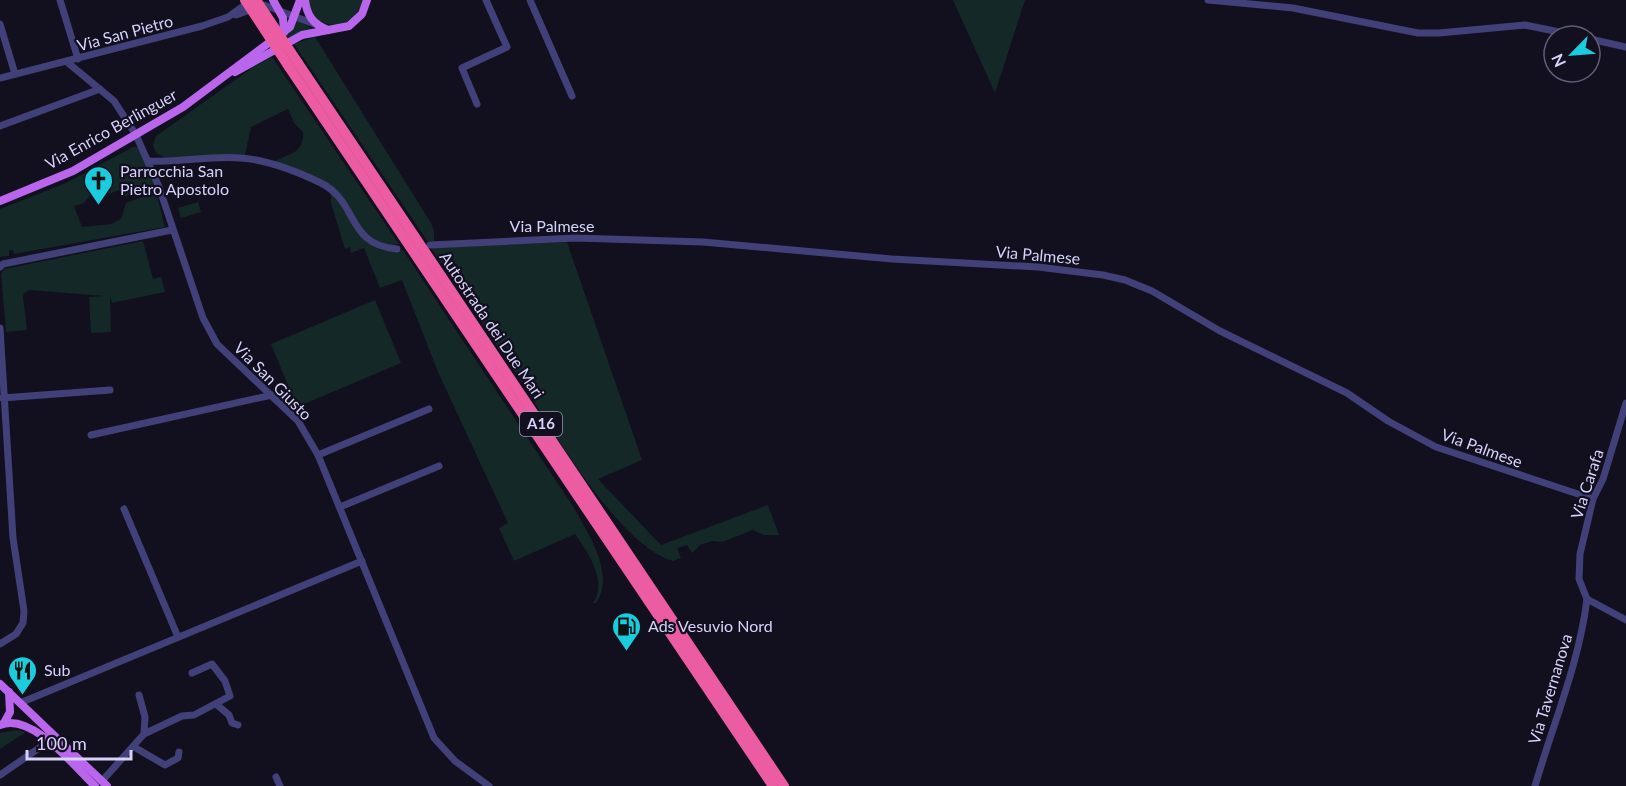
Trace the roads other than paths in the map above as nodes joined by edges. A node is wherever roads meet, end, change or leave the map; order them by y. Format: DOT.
graph roads {
  1 [pos="60,0"];
  2 [pos="245,0"];
  3 [pos="254,0"];
  4 [pos="273,0"];
  5 [pos="300,0"];
  6 [pos="305,0"];
  7 [pos="486,0"];
  8 [pos="530,0"];
  9 [pos="1208,0"];
  10 [pos="368,1"];
  11 [pos="279,10"];
  12 [pos="228,17"];
  13 [pos="296,17"];
  14 [pos="0,24"];
  15 [pos="317,25"];
  16 [pos="1542,28"];
  17 [pos="331,31"];
  18 [pos="285,32"];
  19 [pos="1602,42"];
  20 [pos="1626,47"];
  21 [pos="78,59"];
  22 [pos="67,62"];
  23 [pos="294,65"];
  24 [pos="231,73"];
  25 [pos="15,74"];
  26 [pos="0,78"];
  27 [pos="100,89"];
  28 [pos="572,96"];
  29 [pos="477,104"];
  30 [pos="0,126"];
  31 [pos="136,135"];
  32 [pos="149,161"];
  33 [pos="0,201"];
  34 [pos="172,230"];
  35 [pos="430,245"];
  36 [pos="396,249"];
  37 [pos="0,267"];
  38 [pos="0,328"];
  39 [pos="110,390"];
  40 [pos="272,395"];
  41 [pos="2,398"];
  42 [pos="1626,403"];
  43 [pos="429,409"];
  44 [pos="91,435"];
  45 [pos="318,455"];
  46 [pos="439,466"];
  47 [pos="1593,499"];
  48 [pos="340,507"];
  49 [pos="124,509"];
  50 [pos="362,561"];
  51 [pos="1587,599"];
  52 [pos="1626,621"];
  53 [pos="178,637"];
  54 [pos="0,645"];
  55 [pos="192,673"];
  56 [pos="0,684"];
  57 [pos="8,692"];
  58 [pos="139,695"];
  59 [pos="20,703"];
  60 [pos="216,704"];
  61 [pos="2,724"];
  62 [pos="238,725"];
  63 [pos="144,734"];
  64 [pos="48,741"];
  65 [pos="134,747"];
  66 [pos="179,752"];
  67 [pos="0,775"];
  68 [pos="276,777"];
  69 [pos="101,784"];
  70 [pos="280,786"];
  71 [pos="489,786"];
  72 [pos="773,786"];
  73 [pos="784,786"];
  74 [pos="1535,786"];
  1 -- 21 [label="street"];
  2 -- 23 [label="highway, Autostrada dei Due Mari / A16, bridge"];
  3 -- 12 [label="street, Via San Pietro"];
  3 -- 23 [label="highway, Autostrada dei Due Mari / A16, bridge"];
  4 -- 11 [label="main road"];
  5 -- 13 [label="main road"];
  6 -- 15 [label="main road"];
  7 -- 29 [label="street"];
  8 -- 28 [label="street"];
  9 -- 16 [label="street"];
  10 -- 17 [label="main road, Via Enrico Berlinguer"];
  11 -- 12 [label="street"];
  11 -- 13 [label="street"];
  11 -- 18 [label="main road"];
  12 -- 21 [label="street, Via San Pietro"];
  13 -- 15 [label="street"];
  13 -- 18 [label="main road"];
  14 -- 25 [label="street"];
  15 -- 17 [label="main road"];
  17 -- 24 [label="main road, Via Enrico Berlinguer"];
  18 -- 24 [label="main road, Via Enrico Berlinguer"];
  19 -- 20 [label="street"];
  21 -- 22 [label="street, Via San Pietro"];
  22 -- 25 [label="street, Via San Pietro"];
  22 -- 27 [label="street, Via San Giusto"];
  23 -- 72 [label="highway, Autostrada dei Due Mari / A16"];
  23 -- 73 [label="highway, Autostrada dei Due Mari / A16"];
  24 -- 31 [label="main road, Via Enrico Berlinguer"];
  25 -- 26 [label="street, Via San Pietro"];
  27 -- 30 [label="street"];
  27 -- 31 [label="street, Via San Giusto"];
  31 -- 32 [label="street, Via San Giusto"];
  31 -- 33 [label="main road, Via Enrico Berlinguer"];
  32 -- 34 [label="street, Via San Giusto"];
  32 -- 36 [label="street"];
  34 -- 37 [label="street"];
  34 -- 40 [label="street, Via San Giusto"];
  35 -- 47 [label="street, Via Palmese"];
  38 -- 41 [label="street"];
  39 -- 41 [label="street"];
  40 -- 44 [label="street"];
  40 -- 45 [label="street, Via San Giusto"];
  41 -- 54 [label="street"];
  42 -- 47 [label="street, Via Carafa"];
  43 -- 45 [label="street"];
  45 -- 48 [label="street, Via San Giusto"];
  46 -- 48 [label="street"];
  47 -- 51 [label="street, Via Carafa"];
  48 -- 50 [label="street, Via San Giusto"];
  49 -- 53 [label="street"];
  50 -- 53 [label="street"];
  50 -- 71 [label="street, Via San Giusto"];
  51 -- 52 [label="street"];
  51 -- 74 [label="street, Via Tavernanova"];
  53 -- 59 [label="street"];
  55 -- 60 [label="street"];
  56 -- 57 [label="main road"];
  57 -- 59 [label="main road"];
  57 -- 61 [label="main road"];
  58 -- 63 [label="street"];
  59 -- 69 [label="main road"];
  60 -- 62 [label="street"];
  60 -- 63 [label="street"];
  61 -- 64 [label="main road"];
  63 -- 65 [label="street"];
  64 -- 67 [label="street"];
  64 -- 69 [label="main road"];
  65 -- 66 [label="street"];
  65 -- 69 [label="street"];
  68 -- 70 [label="street"];
}
